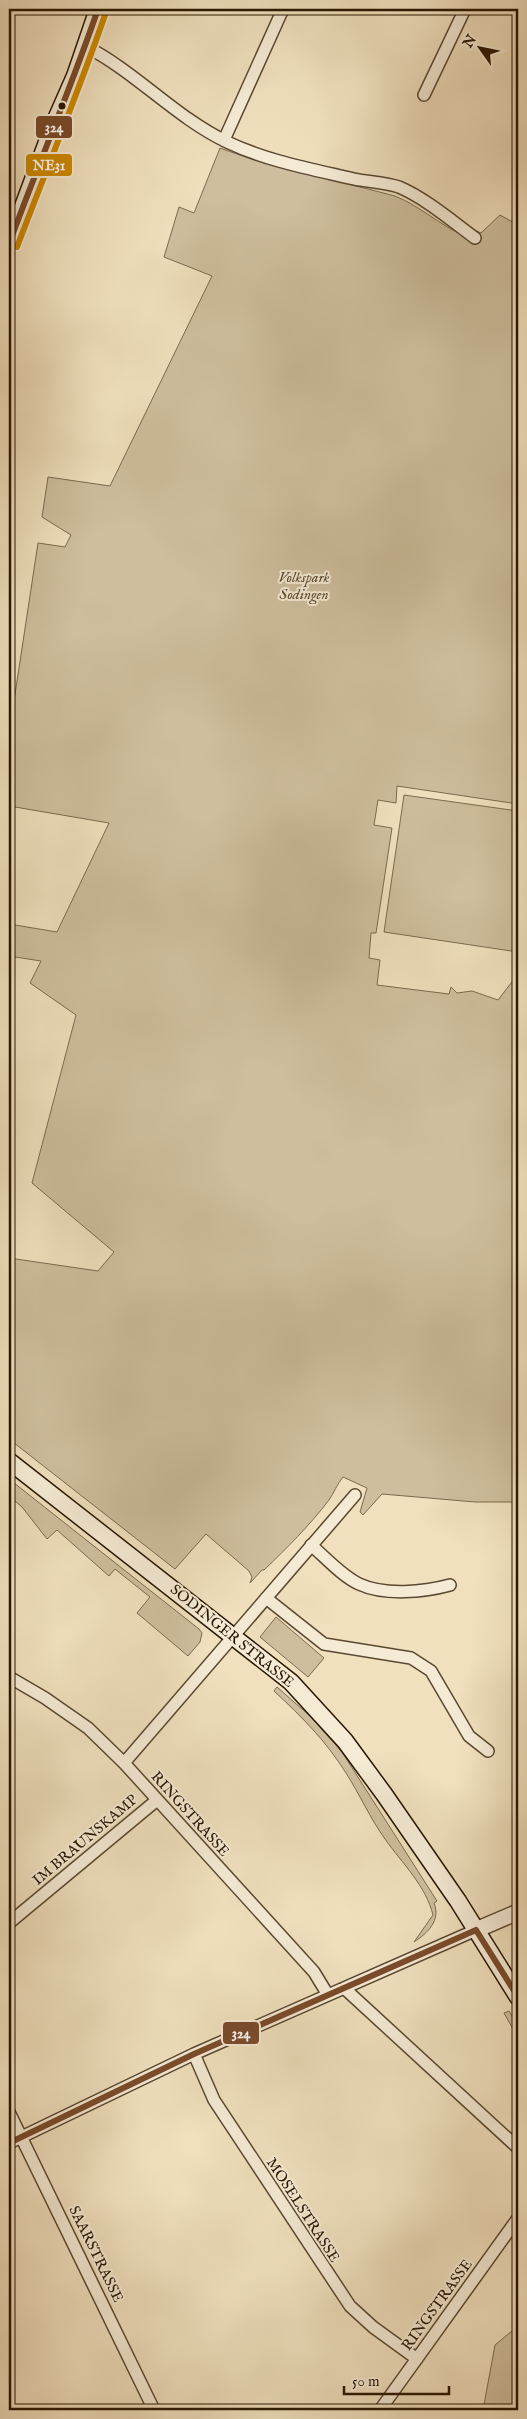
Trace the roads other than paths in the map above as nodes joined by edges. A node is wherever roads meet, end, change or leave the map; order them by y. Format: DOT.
graph roads {
  1 [pos="98,9"];
  2 [pos="283,9"];
  3 [pos="465,9"];
  4 [pos="85,46"];
  5 [pos="424,95"];
  6 [pos="224,140"];
  7 [pos="475,238"];
  8 [pos="9,244"];
  9 [pos="9,1461"];
  10 [pos="355,1495"];
  11 [pos="311,1545"];
  12 [pos="450,1585"];
  13 [pos="266,1598"];
  14 [pos="233,1637"];
  15 [pos="9,1677"];
  16 [pos="488,1752"];
  17 [pos="124,1763"];
  18 [pos="157,1800"];
  19 [pos="518,1912"];
  20 [pos="9,1923"];
  21 [pos="476,1930"];
  22 [pos="344,1988"];
  23 [pos="328,1995"];
  24 [pos="518,1997"];
  25 [pos="194,2054"];
  26 [pos="9,2112"];
  27 [pos="22,2137"];
  28 [pos="9,2143"];
  29 [pos="518,2148"];
  30 [pos="518,2218"];
  31 [pos="417,2358"];
  32 [pos="154,2410"];
  33 [pos="380,2410"];
  1 -- 4 [label="main road"];
  2 -- 6 [label="street"];
  3 -- 5 [label="street"];
  4 -- 6 [label="street"];
  4 -- 8 [label="main road"];
  6 -- 7 [label="street"];
  9 -- 14 [label="main road, SODINGER STRASSE"];
  10 -- 11 [label="street"];
  11 -- 12 [label="street"];
  11 -- 13 [label="street"];
  13 -- 14 [label="street"];
  13 -- 16 [label="street"];
  14 -- 17 [label="street"];
  14 -- 21 [label="main road, SODINGER STRASSE"];
  15 -- 17 [label="street, RINGSTRASSE"];
  17 -- 18 [label="street, RINGSTRASSE"];
  18 -- 20 [label="street, IM BRAUNSKAMP"];
  18 -- 23 [label="street, RINGSTRASSE"];
  19 -- 21 [label="street"];
  21 -- 22 [label="street"];
  21 -- 24 [label="main road, SODINGER STRASSE"];
  22 -- 23 [label="street"];
  22 -- 29 [label="street"];
  23 -- 25 [label="street"];
  25 -- 27 [label="street"];
  25 -- 31 [label="street, MOSELSTRASSE"];
  26 -- 27 [label="street, SAARSTRASSE"];
  27 -- 28 [label="street"];
  27 -- 32 [label="street, SAARSTRASSE"];
  30 -- 31 [label="street, RINGSTRASSE"];
  31 -- 33 [label="street, RINGSTRASSE"];
}
